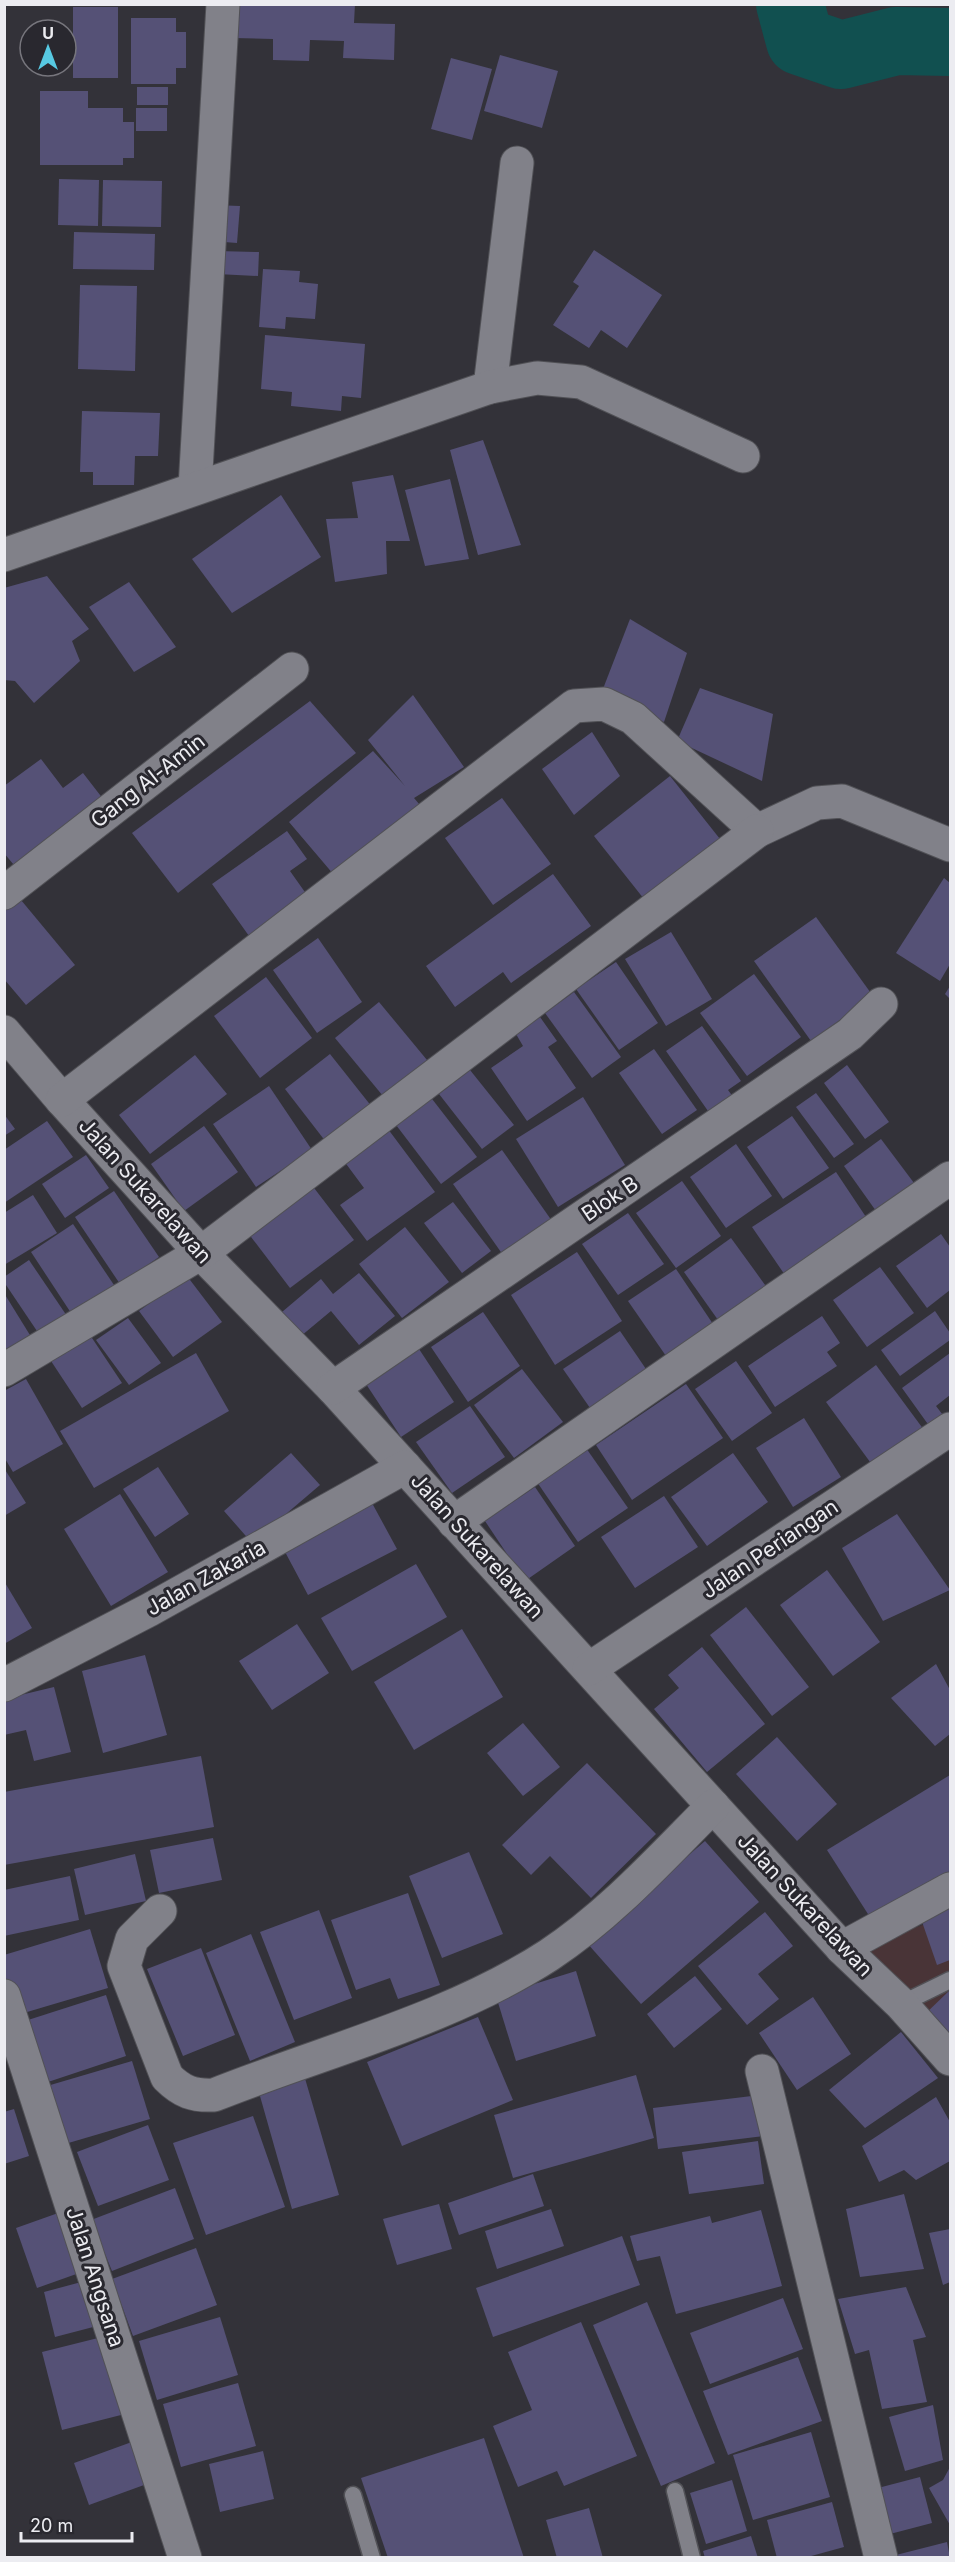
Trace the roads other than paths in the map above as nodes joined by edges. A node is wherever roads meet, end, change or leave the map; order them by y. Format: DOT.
graph roads {
  1 [pos="223,4"];
  2 [pos="517,163"];
  3 [pos="489,387"];
  4 [pos="743,456"];
  5 [pos="195,488"];
  6 [pos="4,555"];
  7 [pos="292,669"];
  8 [pos="757,831"];
  9 [pos="951,845"];
  10 [pos="4,893"];
  11 [pos="881,1004"];
  12 [pos="4,1032"];
  13 [pos="62,1100"];
  14 [pos="951,1178"];
  15 [pos="201,1253"];
  16 [pos="4,1370"];
  17 [pos="333,1388"];
  18 [pos="951,1430"];
  19 [pos="405,1467"];
  20 [pos="454,1522"];
  21 [pos="589,1669"];
  22 [pos="4,1685"];
  23 [pos="713,1806"];
  24 [pos="951,1889"];
  25 [pos="160,1911"];
  26 [pos="842,1948"];
  27 [pos="951,1980"];
  28 [pos="4,1996"];
  29 [pos="901,2004"];
  30 [pos="951,2059"];
  31 [pos="762,2071"];
  32 [pos="675,2491"];
  33 [pos="353,2495"];
  34 [pos="184,2558"];
  35 [pos="372,2558"];
  36 [pos="692,2558"];
  37 [pos="880,2558"];
  1 -- 5 [label="street"];
  2 -- 3 [label="street"];
  3 -- 4 [label="street"];
  3 -- 5 [label="street"];
  5 -- 6 [label="street"];
  7 -- 10 [label="street, Gang Al-Amin"];
  8 -- 9 [label="street"];
  8 -- 13 [label="street"];
  8 -- 15 [label="street"];
  11 -- 17 [label="street, Blok B"];
  12 -- 13 [label="street, Jalan Sukarelawan"];
  13 -- 15 [label="street, Jalan Sukarelawan"];
  14 -- 20 [label="street"];
  15 -- 16 [label="street"];
  15 -- 17 [label="street, Jalan Sukarelawan"];
  17 -- 19 [label="street, Jalan Sukarelawan"];
  18 -- 21 [label="street, Jalan Periangan"];
  19 -- 20 [label="street, Jalan Sukarelawan"];
  19 -- 22 [label="street, Jalan Zakaria"];
  20 -- 21 [label="street, Jalan Sukarelawan"];
  21 -- 23 [label="street, Jalan Sukarelawan"];
  23 -- 25 [label="street"];
  23 -- 26 [label="street, Jalan Sukarelawan"];
  24 -- 26 [label="street"];
  26 -- 29 [label="street, Jalan Sukarelawan"];
  27 -- 29 [label="lane"];
  28 -- 34 [label="street, Jalan Angsana"];
  29 -- 30 [label="street, Jalan Sukarelawan"];
  31 -- 37 [label="street"];
  32 -- 36 [label="lane"];
  33 -- 35 [label="lane"];
}
